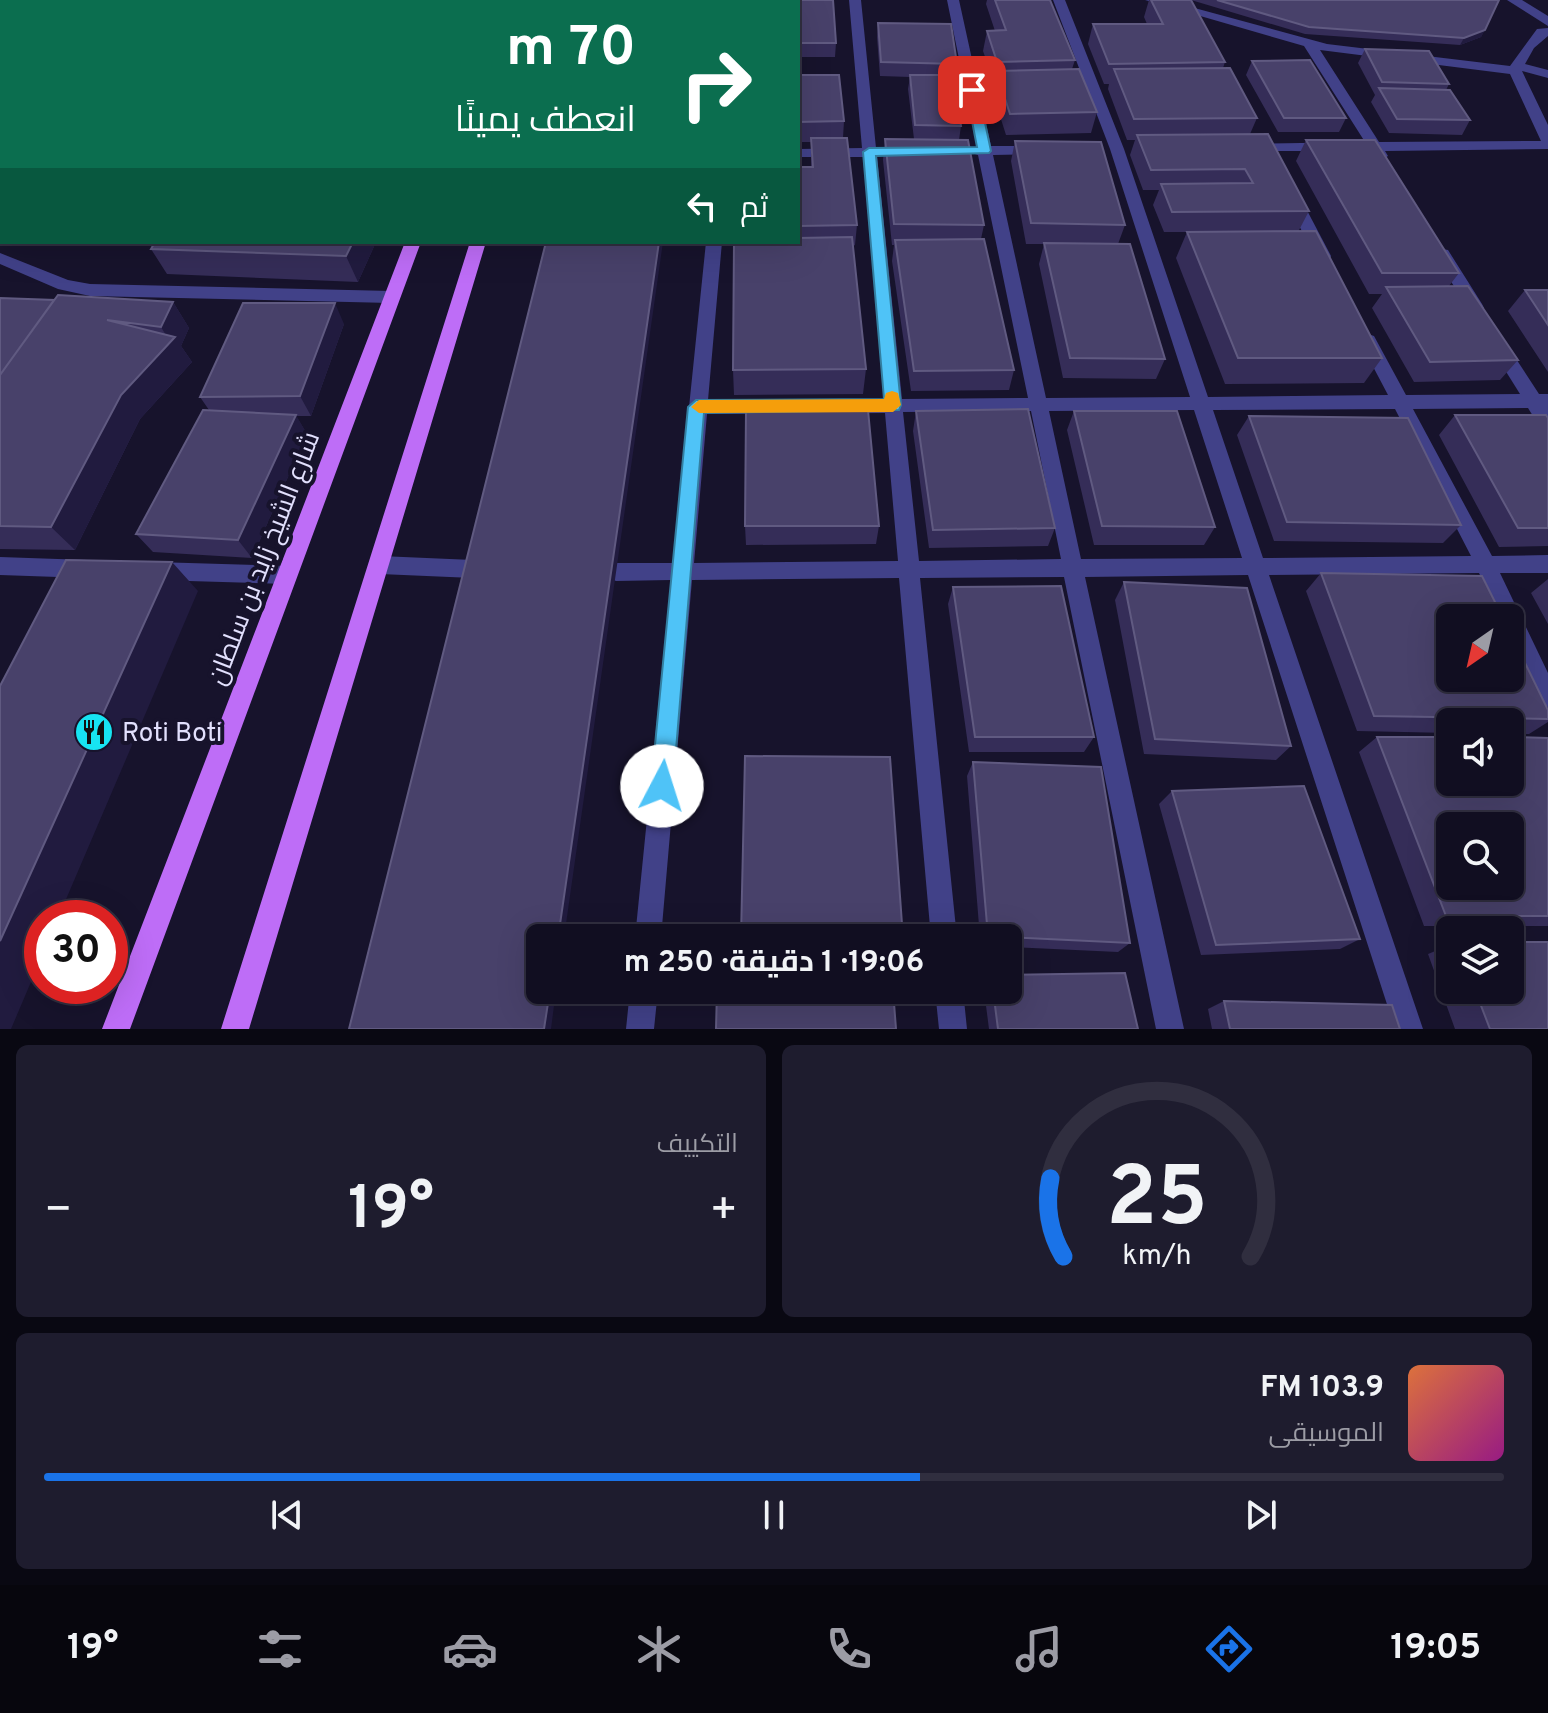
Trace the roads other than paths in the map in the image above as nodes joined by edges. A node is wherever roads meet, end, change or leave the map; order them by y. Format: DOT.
graph roads {
  1 [pos="855,0"];
  2 [pos="953,0"];
  3 [pos="1059,0"];
  4 [pos="1151,0"];
  5 [pos="1502,0"];
  6 [pos="1516,2"];
  7 [pos="1193,12"];
  8 [pos="1548,22"];
  9 [pos="1548,32"];
  10 [pos="1208,39"];
  11 [pos="1309,44"];
  12 [pos="1530,44"];
  13 [pos="1548,49"];
  14 [pos="1516,68"];
  15 [pos="1548,74"];
  16 [pos="1530,101"];
  17 [pos="1548,106"];
  18 [pos="1548,142"];
  19 [pos="1375,147"];
  20 [pos="1236,148"];
  21 [pos="1058,150"];
  22 [pos="898,151"];
  23 [pos="956,151"];
  24 [pos="985,151"];
  25 [pos="869,152"];
  26 [pos="800,153"];
  27 [pos="1270,155"];
  28 [pos="1392,173"];
  29 [pos="1434,240"];
  30 [pos="412,244"];
  31 [pos="477,244"];
  32 [pos="714,244"];
  33 [pos="0,258"];
  34 [pos="1333,275"];
  35 [pos="391,297"];
  36 [pos="1356,317"];
  37 [pos="1541,401"];
  38 [pos="1400,402"];
  39 [pos="1201,403"];
  40 [pos="1038,404"];
  41 [pos="893,405"];
  42 [pos="696,407"];
  43 [pos="1548,424"];
  44 [pos="1548,564"];
  45 [pos="380,565"];
  46 [pos="1486,565"];
  47 [pos="0,566"];
  48 [pos="1256,567"];
  49 [pos="473,569"];
  50 [pos="1073,569"];
  51 [pos="909,571"];
  52 [pos="616,572"];
  53 [pos="682,574"];
  54 [pos="287,575"];
  55 [pos="1548,697"];
  56 [pos="649,924"];
  57 [pos="943,924"];
  58 [pos="643,1004"];
  59 [pos="950,1004"];
  60 [pos="116,1029"];
  61 [pos="235,1029"];
  62 [pos="640,1029"];
  63 [pos="953,1029"];
  64 [pos="1170,1029"];
  65 [pos="1409,1029"];
  1 -- 25 [label="street"];
  2 -- 24 [label="street"];
  3 -- 39 [label="street"];
  4 -- 7 [label="street"];
  5 -- 6 [label="street"];
  6 -- 8 [label="street"];
  7 -- 10 [label="street"];
  7 -- 11 [label="street"];
  9 -- 12 [label="street"];
  11 -- 14 [label="street"];
  11 -- 19 [label="street"];
  12 -- 13 [label="street"];
  12 -- 14 [label="street"];
  14 -- 15 [label="street"];
  14 -- 16 [label="street"];
  16 -- 17 [label="street"];
  16 -- 18 [label="street"];
  18 -- 19 [label="street"];
  19 -- 27 [label="street"];
  19 -- 28 [label="street"];
  20 -- 27 [label="street"];
  21 -- 24 [label="street"];
  22 -- 25 [label="street"];
  23 -- 24 [label="street"];
  24 -- 40 [label="street"];
  25 -- 26 [label="street"];
  25 -- 41 [label="street"];
  27 -- 34 [label="street"];
  29 -- 37 [label="street"];
  30 -- 35 [label="main road, شارع الشيخ زايد بن سلطان"];
  31 -- 45 [label="main road"];
  32 -- 42 [label="street"];
  33 -- 35 [label="street"];
  35 -- 54 [label="main road, شارع الشيخ زايد بن سلطان"];
  36 -- 38 [label="street"];
  37 -- 38 [label="street"];
  37 -- 43 [label="street"];
  38 -- 39 [label="street"];
  38 -- 46 [label="street"];
  39 -- 40 [label="street"];
  39 -- 48 [label="street"];
  40 -- 41 [label="street"];
  40 -- 50 [label="street"];
  41 -- 42 [label="street"];
  41 -- 51 [label="street"];
  42 -- 53 [label="street"];
  44 -- 46 [label="street"];
  45 -- 49 [label="street"];
  45 -- 61 [label="main road"];
  46 -- 48 [label="street"];
  46 -- 55 [label="street"];
  47 -- 54 [label="street"];
  48 -- 50 [label="street"];
  48 -- 65 [label="street"];
  50 -- 51 [label="street"];
  50 -- 64 [label="street"];
  51 -- 53 [label="street"];
  51 -- 57 [label="street"];
  52 -- 53 [label="street"];
  53 -- 56 [label="street"];
  54 -- 60 [label="main road, شارع الشيخ زايد بن سلطان"];
  58 -- 62 [label="street"];
  59 -- 63 [label="street"];
}
